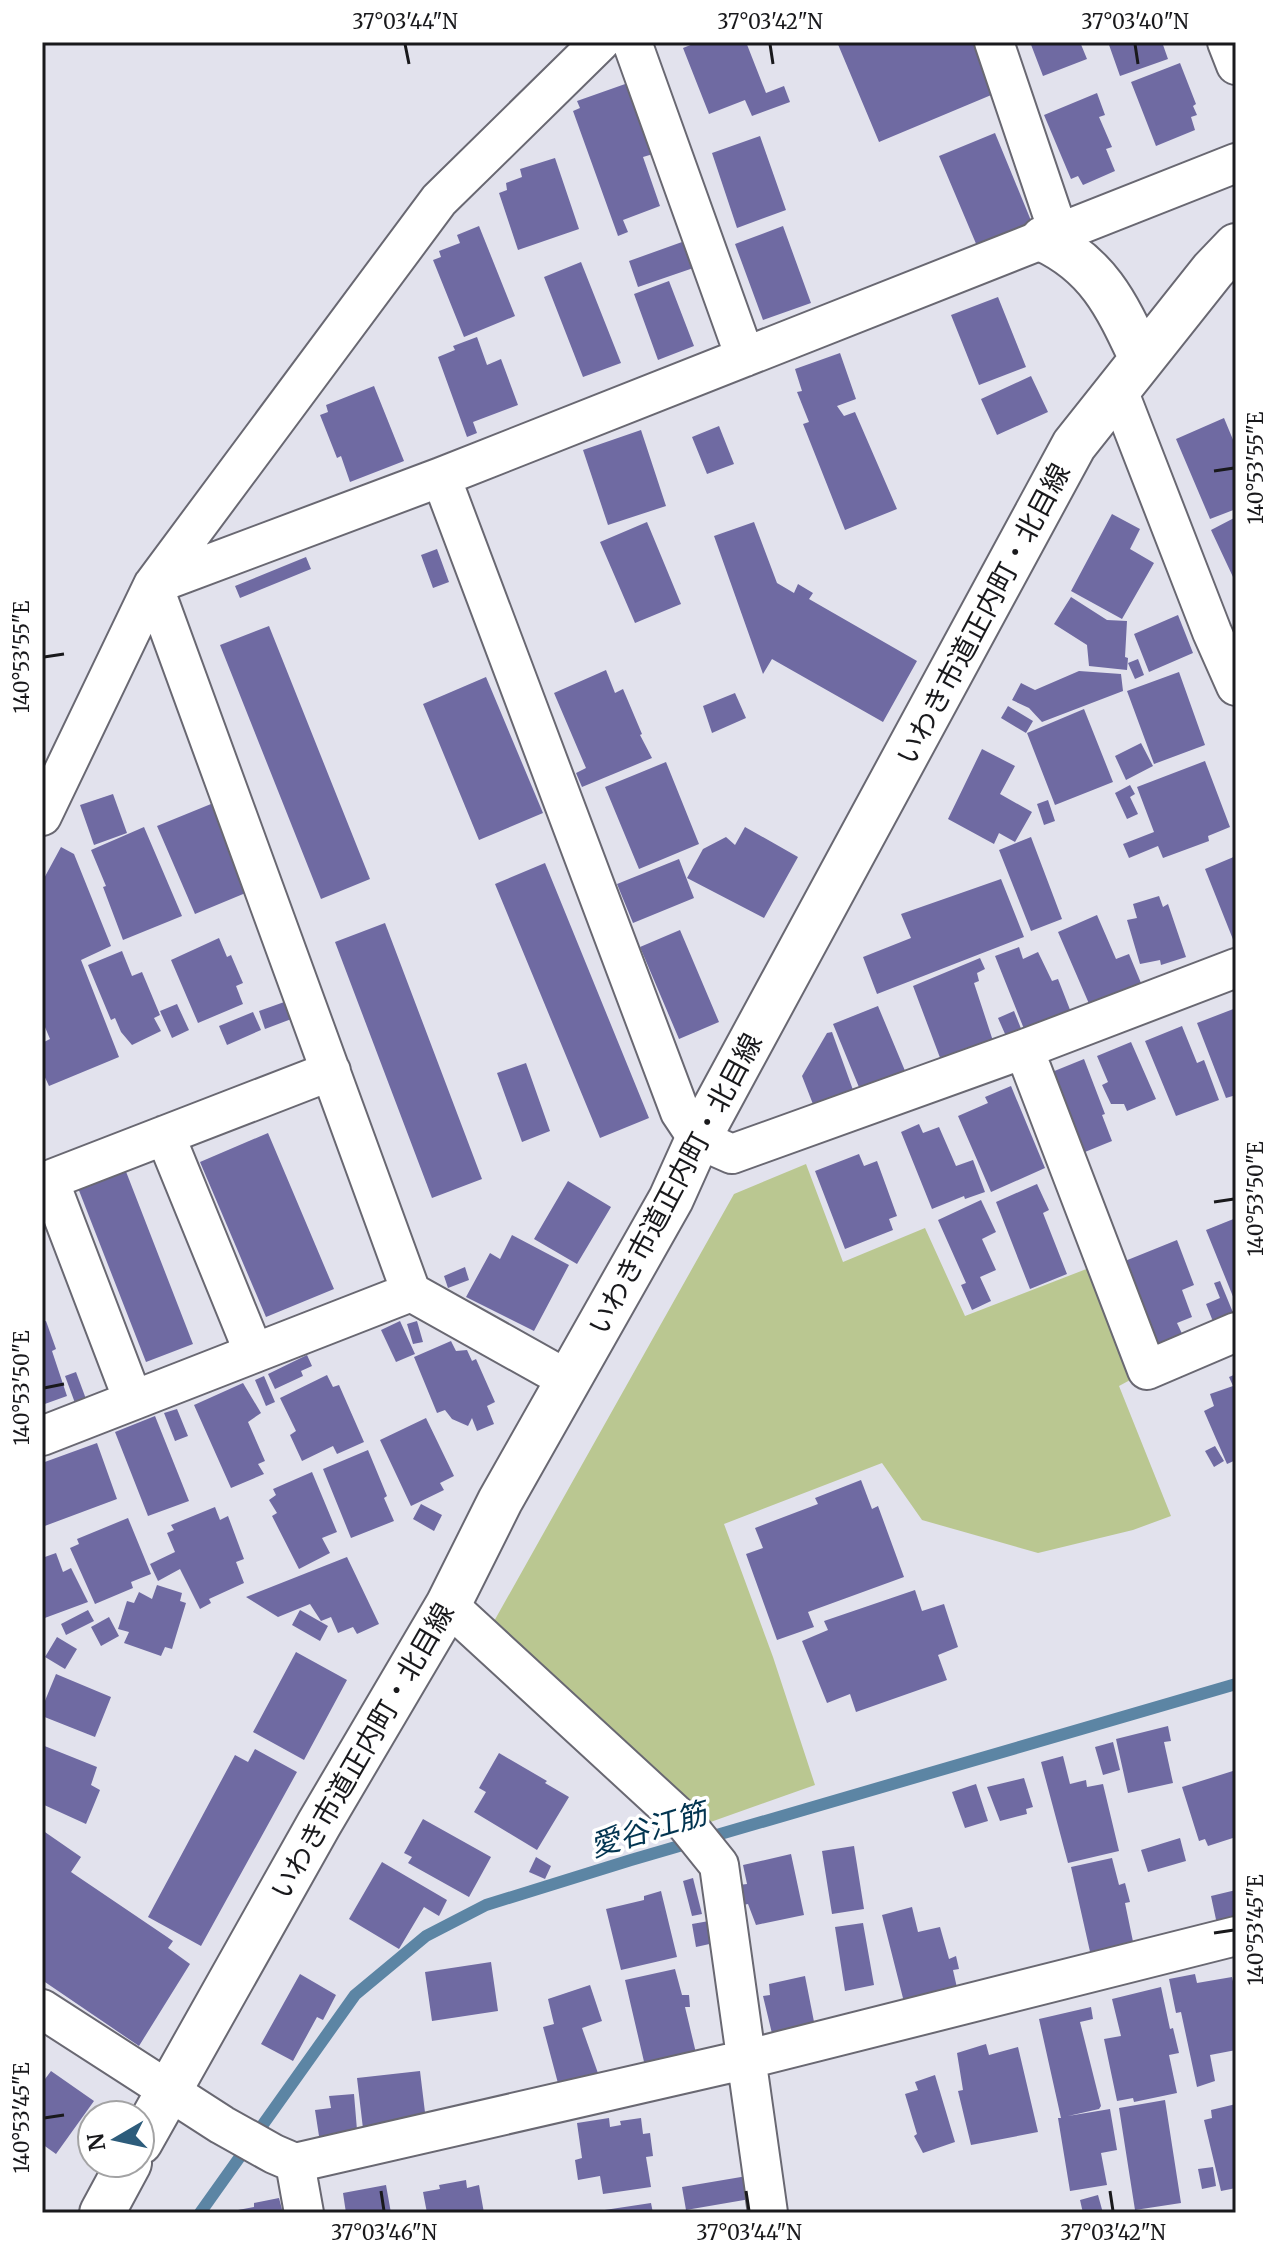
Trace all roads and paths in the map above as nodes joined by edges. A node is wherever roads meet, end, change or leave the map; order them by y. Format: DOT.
graph roads {
  1 [pos="600,42"];
  2 [pos="632,42"];
  3 [pos="994,42"];
  4 [pos="1227,42"];
  5 [pos="1236,65"];
  6 [pos="1236,163"];
  7 [pos="1051,236"];
  8 [pos="1236,246"];
  9 [pos="745,357"];
  10 [pos="1130,375"];
  11 [pos="441,477"];
  12 [pos="153,585"];
  13 [pos="1224,628"];
  14 [pos="1236,686"];
  15 [pos="42,816"];
  16 [pos="1236,968"];
  17 [pos="1024,1049"];
  18 [pos="331,1071"];
  19 [pos="165,1135"];
  20 [pos="698,1139"];
  21 [pos="411,1292"];
  22 [pos="1236,1332"];
  23 [pos="254,1353"];
  24 [pos="570,1381"];
  25 [pos="133,1400"];
  26 [pos="42,1436"];
  27 [pos="448,1605"];
  28 [pos="1236,1936"];
  29 [pos="42,2009"];
  30 [pos="748,2059"];
  31 [pos="169,2089"];
  32 [pos="156,2113"];
  33 [pos="284,2158"];
  34 [pos="120,2179"];
  35 [pos="102,2213"];
  36 [pos="304,2213"];
  37 [pos="768,2213"];
  1 -- 12 [label="street"];
  2 -- 9 [label="street"];
  3 -- 7 [label="street"];
  4 -- 5 [label="street"];
  6 -- 7 [label="street"];
  7 -- 9 [label="street"];
  7 -- 10 [label="street"];
  8 -- 10 [label="street, いわき市道正内町・北目線"];
  9 -- 11 [label="street"];
  10 -- 13 [label="street"];
  10 -- 20 [label="street, いわき市道正内町・北目線"];
  11 -- 12 [label="street"];
  11 -- 20 [label="street"];
  12 -- 15 [label="street"];
  12 -- 18 [label="street"];
  13 -- 14 [label="street"];
  16 -- 17 [label="street"];
  17 -- 20 [label="street"];
  17 -- 22 [label="street"];
  18 -- 19 [label="street"];
  18 -- 21 [label="street"];
  19 -- 23 [label="street"];
  19 -- 25 [label="street"];
  20 -- 24 [label="street, いわき市道正内町・北目線"];
  21 -- 23 [label="street"];
  21 -- 24 [label="street"];
  23 -- 25 [label="street"];
  24 -- 27 [label="street, いわき市道正内町・北目線"];
  25 -- 26 [label="street"];
  27 -- 30 [label="street"];
  27 -- 31 [label="street, いわき市道正内町・北目線"];
  28 -- 30 [label="street"];
  29 -- 31 [label="street"];
  30 -- 33 [label="street"];
  30 -- 37 [label="street"];
  31 -- 32 [label="street, いわき市道正内町・北目線"];
  31 -- 33 [label="street"];
  33 -- 36 [label="street"];
  34 -- 35 [label="street"];
}
